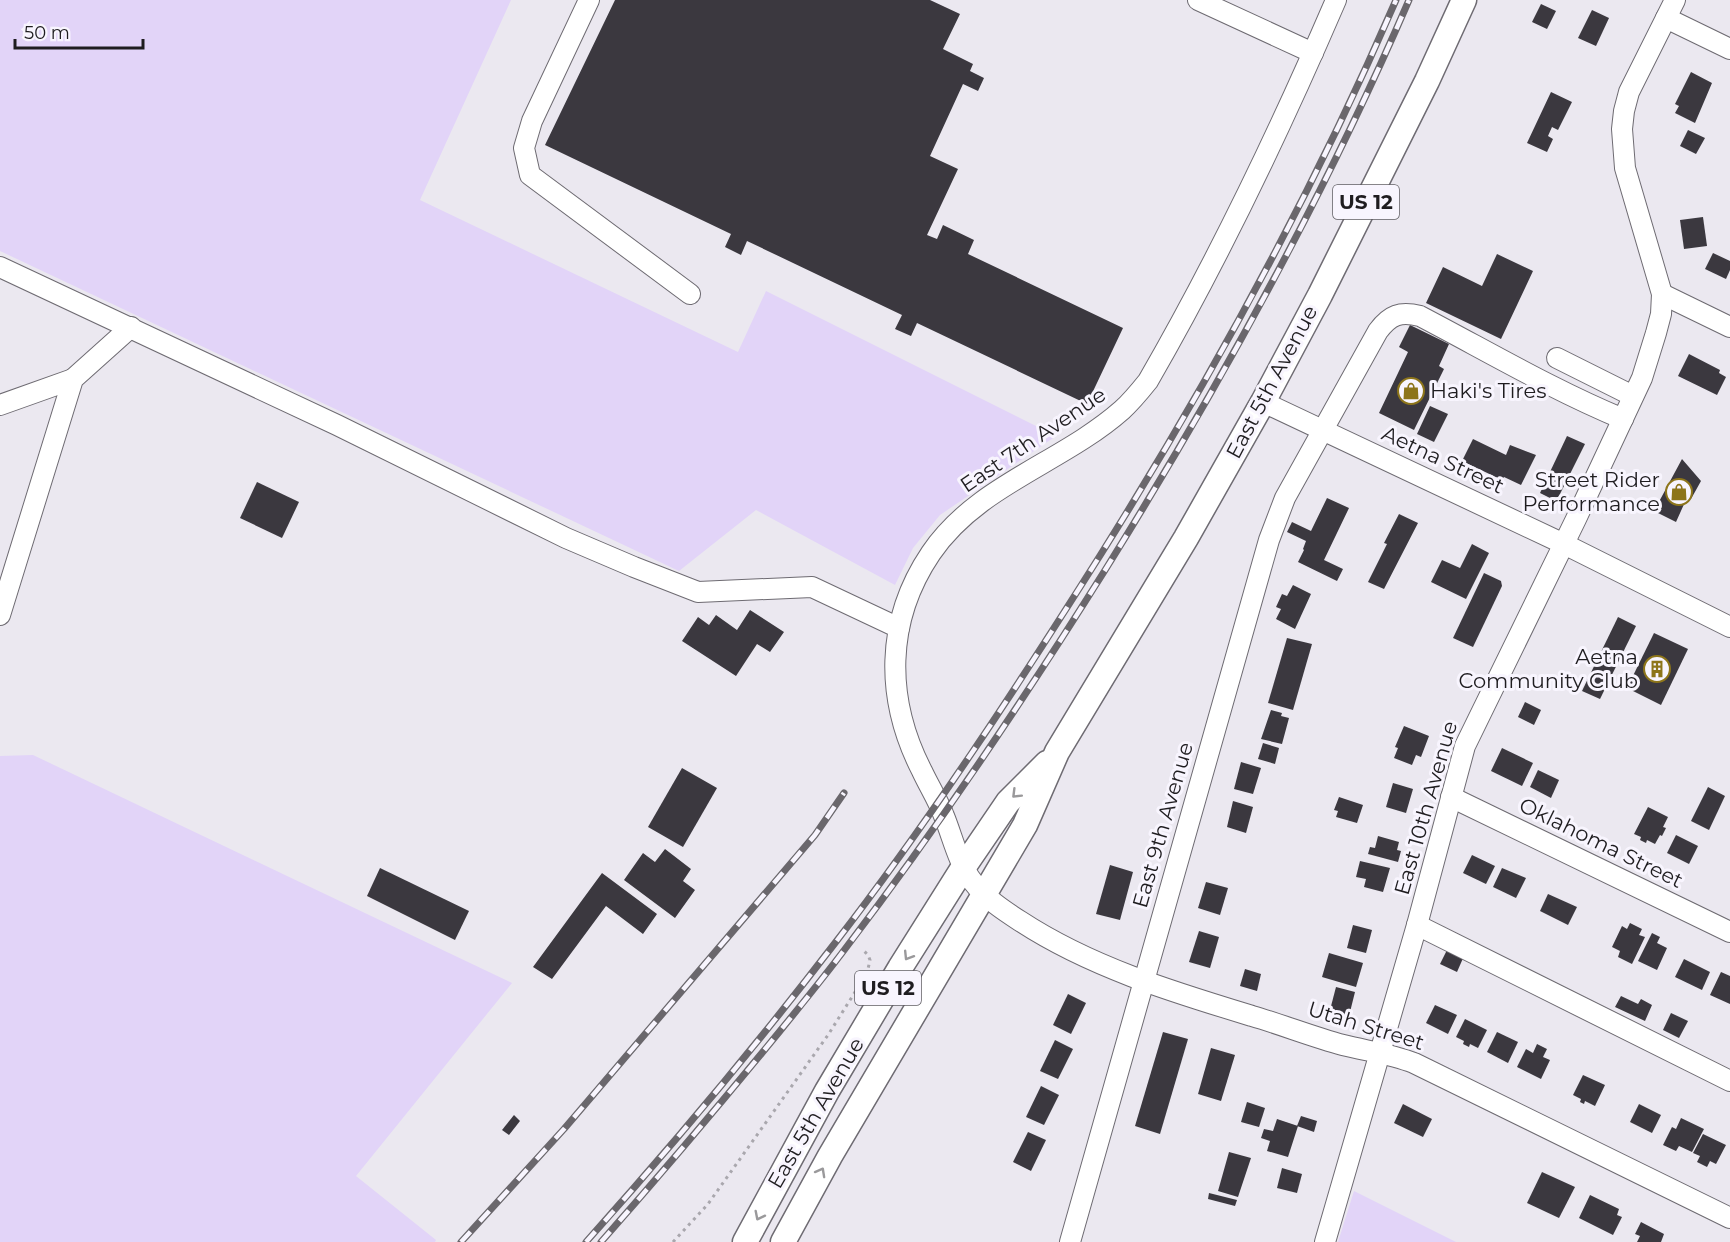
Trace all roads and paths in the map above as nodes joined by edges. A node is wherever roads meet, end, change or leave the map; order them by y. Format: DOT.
graph roads {
  1 [pos="589,0"];
  2 [pos="1198,0"];
  3 [pos="1336,0"];
  4 [pos="1464,0"];
  5 [pos="1670,9"];
  6 [pos="1730,49"];
  7 [pos="1313,53"];
  8 [pos="0,267"];
  9 [pos="690,294"];
  10 [pos="1662,294"];
  11 [pos="131,327"];
  12 [pos="1730,327"];
  13 [pos="1557,358"];
  14 [pos="73,379"];
  15 [pos="1633,396"];
  16 [pos="1263,402"];
  17 [pos="0,405"];
  18 [pos="1623,419"];
  19 [pos="1322,429"];
  20 [pos="1564,544"];
  21 [pos="0,615"];
  22 [pos="1730,627"];
  23 [pos="899,628"];
  24 [pos="1058,752"];
  25 [pos="1451,798"];
  26 [pos="963,868"];
  27 [pos="983,894"];
  28 [pos="1417,925"];
  29 [pos="1730,932"];
  30 [pos="863,950"];
  31 [pos="1143,980"];
  32 [pos="1380,1053"];
  33 [pos="1730,1081"];
  34 [pos="1730,1218"];
  35 [pos="673,1242"];
  36 [pos="745,1242"];
  37 [pos="783,1242"];
  38 [pos="1070,1242"];
  39 [pos="1325,1242"];
  1 -- 9 [label="street"];
  2 -- 7 [label="street"];
  3 -- 7 [label="street, East 7th Avenue"];
  4 -- 16 [label="main road, East 5th Avenue / US 12"];
  5 -- 6 [label="street"];
  5 -- 10 [label="street, East 10th Avenue"];
  7 -- 23 [label="street, East 7th Avenue"];
  8 -- 11 [label="street"];
  10 -- 12 [label="street"];
  10 -- 15 [label="street, East 10th Avenue"];
  11 -- 14 [label="street"];
  11 -- 23 [label="street"];
  13 -- 15 [label="street"];
  14 -- 17 [label="street"];
  14 -- 21 [label="street"];
  15 -- 18 [label="street, East 10th Avenue"];
  16 -- 19 [label="street, Aetna Street"];
  16 -- 24 [label="main road, East 5th Avenue / US 12"];
  18 -- 19 [label="street, East 9th Avenue"];
  18 -- 20 [label="street, East 10th Avenue"];
  19 -- 20 [label="street, Aetna Street"];
  19 -- 31 [label="street, East 9th Avenue"];
  20 -- 22 [label="street, Aetna Street"];
  20 -- 25 [label="street, East 10th Avenue"];
  23 -- 26 [label="street, East 7th Avenue"];
  24 -- 26 [label="main road, East 5th Avenue / US 12, one-way"];
  24 -- 27 [label="main road, East 5th Avenue / US 12"];
  25 -- 28 [label="street, East 10th Avenue"];
  25 -- 29 [label="street, Oklahoma Street"];
  26 -- 27 [label="street, East 7th Avenue"];
  26 -- 36 [label="main road, East 5th Avenue / US 12, one-way"];
  27 -- 31 [label="street, Utah Street"];
  37 -- 27 [label="main road, East 5th Avenue / US 12, one-way"];
  28 -- 32 [label="street, East 10th Avenue"];
  28 -- 33 [label="street"];
  30 -- 35 [label="path"];
  31 -- 32 [label="street, Utah Street"];
  31 -- 38 [label="street, East 9th Avenue"];
  32 -- 34 [label="street, Utah Street"];
  32 -- 39 [label="street, East 10th Avenue"];
}
